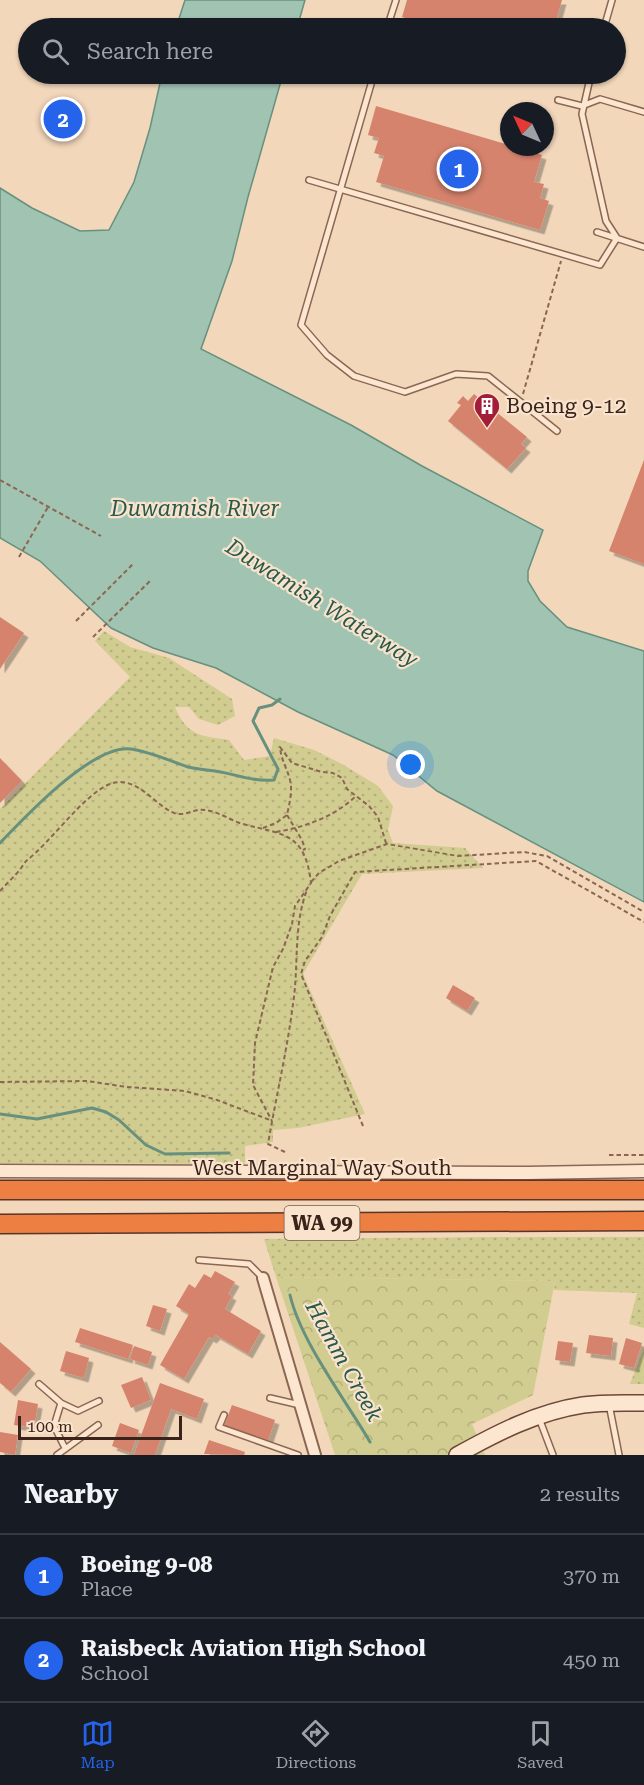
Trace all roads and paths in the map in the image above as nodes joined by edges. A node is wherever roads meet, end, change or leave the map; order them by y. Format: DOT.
graph roads {
  1 [pos="396,0"];
  2 [pos="612,0"];
  3 [pos="390,18"];
  4 [pos="607,18"];
  5 [pos="371,84"];
  6 [pos="588,84"];
  7 [pos="558,100"];
  8 [pos="582,106"];
  9 [pos="644,112"];
  10 [pos="309,180"];
  11 [pos="341,189"];
  12 [pos="597,232"];
  13 [pos="617,238"];
  14 [pos="644,247"];
  15 [pos="563,254"];
  16 [pos="521,402"];
  17 [pos="557,431"];
  18 [pos="0,480"];
  19 [pos="48,507"];
  20 [pos="101,536"];
  21 [pos="19,557"];
  22 [pos="133,564"];
  23 [pos="151,580"];
  24 [pos="76,621"];
  25 [pos="93,637"];
  26 [pos="356,796"];
  27 [pos="287,815"];
  28 [pos="263,828"];
  29 [pos="295,829"];
  30 [pos="276,832"];
  31 [pos="387,844"];
  32 [pos="303,850"];
  33 [pos="310,883"];
  34 [pos="0,891"];
  35 [pos="644,912"];
  36 [pos="644,922"];
  37 [pos="0,1082"];
  38 [pos="272,1121"];
  39 [pos="363,1126"];
  40 [pos="285,1152"];
  41 [pos="609,1155"];
  42 [pos="644,1155"];
  43 [pos="0,1171"];
  44 [pos="644,1171"];
  45 [pos="0,1190"];
  46 [pos="644,1190"];
  47 [pos="644,1221"];
  48 [pos="0,1224"];
  49 [pos="200,1260"];
  50 [pos="263,1278"];
  51 [pos="39,1384"];
  52 [pos="270,1398"];
  53 [pos="99,1401"];
  54 [pos="609,1402"];
  55 [pos="644,1403"];
  56 [pos="61,1404"];
  57 [pos="301,1405"];
  58 [pos="224,1415"];
  59 [pos="538,1416"];
  60 [pos="98,1425"];
  61 [pos="66,1448"];
  62 [pos="57,1455"];
  63 [pos="298,1455"];
  64 [pos="315,1455"];
  65 [pos="457,1455"];
  66 [pos="553,1455"];
  67 [pos="619,1455"];
  1 -- 3 [label="lane"];
  2 -- 4 [label="lane"];
  5 -- 11 [label="lane"];
  6 -- 8 [label="lane"];
  7 -- 8 [label="lane"];
  8 -- 9 [label="lane"];
  8 -- 13 [label="lane"];
  10 -- 11 [label="lane"];
  11 -- 15 [label="lane"];
  11 -- 16 [label="lane"];
  12 -- 13 [label="lane"];
  13 -- 14 [label="lane"];
  13 -- 15 [label="lane"];
  15 -- 16 [label="path"];
  16 -- 17 [label="lane"];
  18 -- 19 [label="path"];
  19 -- 20 [label="path"];
  19 -- 21 [label="path"];
  22 -- 24 [label="path"];
  23 -- 25 [label="path"];
  26 -- 27 [label="path"];
  26 -- 29 [label="path"];
  26 -- 31 [label="path"];
  27 -- 28 [label="path"];
  27 -- 29 [label="path"];
  28 -- 30 [label="path"];
  28 -- 34 [label="path"];
  29 -- 30 [label="path"];
  29 -- 32 [label="path"];
  30 -- 32 [label="path"];
  31 -- 33 [label="path"];
  31 -- 35 [label="path"];
  32 -- 33 [label="path"];
  33 -- 38 [label="path"];
  33 -- 38 [label="path"];
  36 -- 39 [label="path"];
  37 -- 38 [label="path"];
  38 -- 40 [label="path"];
  41 -- 42 [label="path"];
  43 -- 44 [label="street"];
  45 -- 46 [label="highway, West Marginal Way South / WA 99"];
  47 -- 48 [label="highway, WA 99"];
  49 -- 50 [label="lane"];
  50 -- 57 [label="street"];
  51 -- 56 [label="lane"];
  52 -- 57 [label="lane"];
  53 -- 56 [label="lane"];
  54 -- 55 [label="main road"];
  54 -- 59 [label="main road"];
  54 -- 67 [label="lane"];
  56 -- 61 [label="lane"];
  57 -- 64 [label="street"];
  58 -- 63 [label="lane"];
  59 -- 65 [label="main road"];
  59 -- 66 [label="lane"];
  60 -- 61 [label="lane"];
  61 -- 62 [label="lane"];
}
